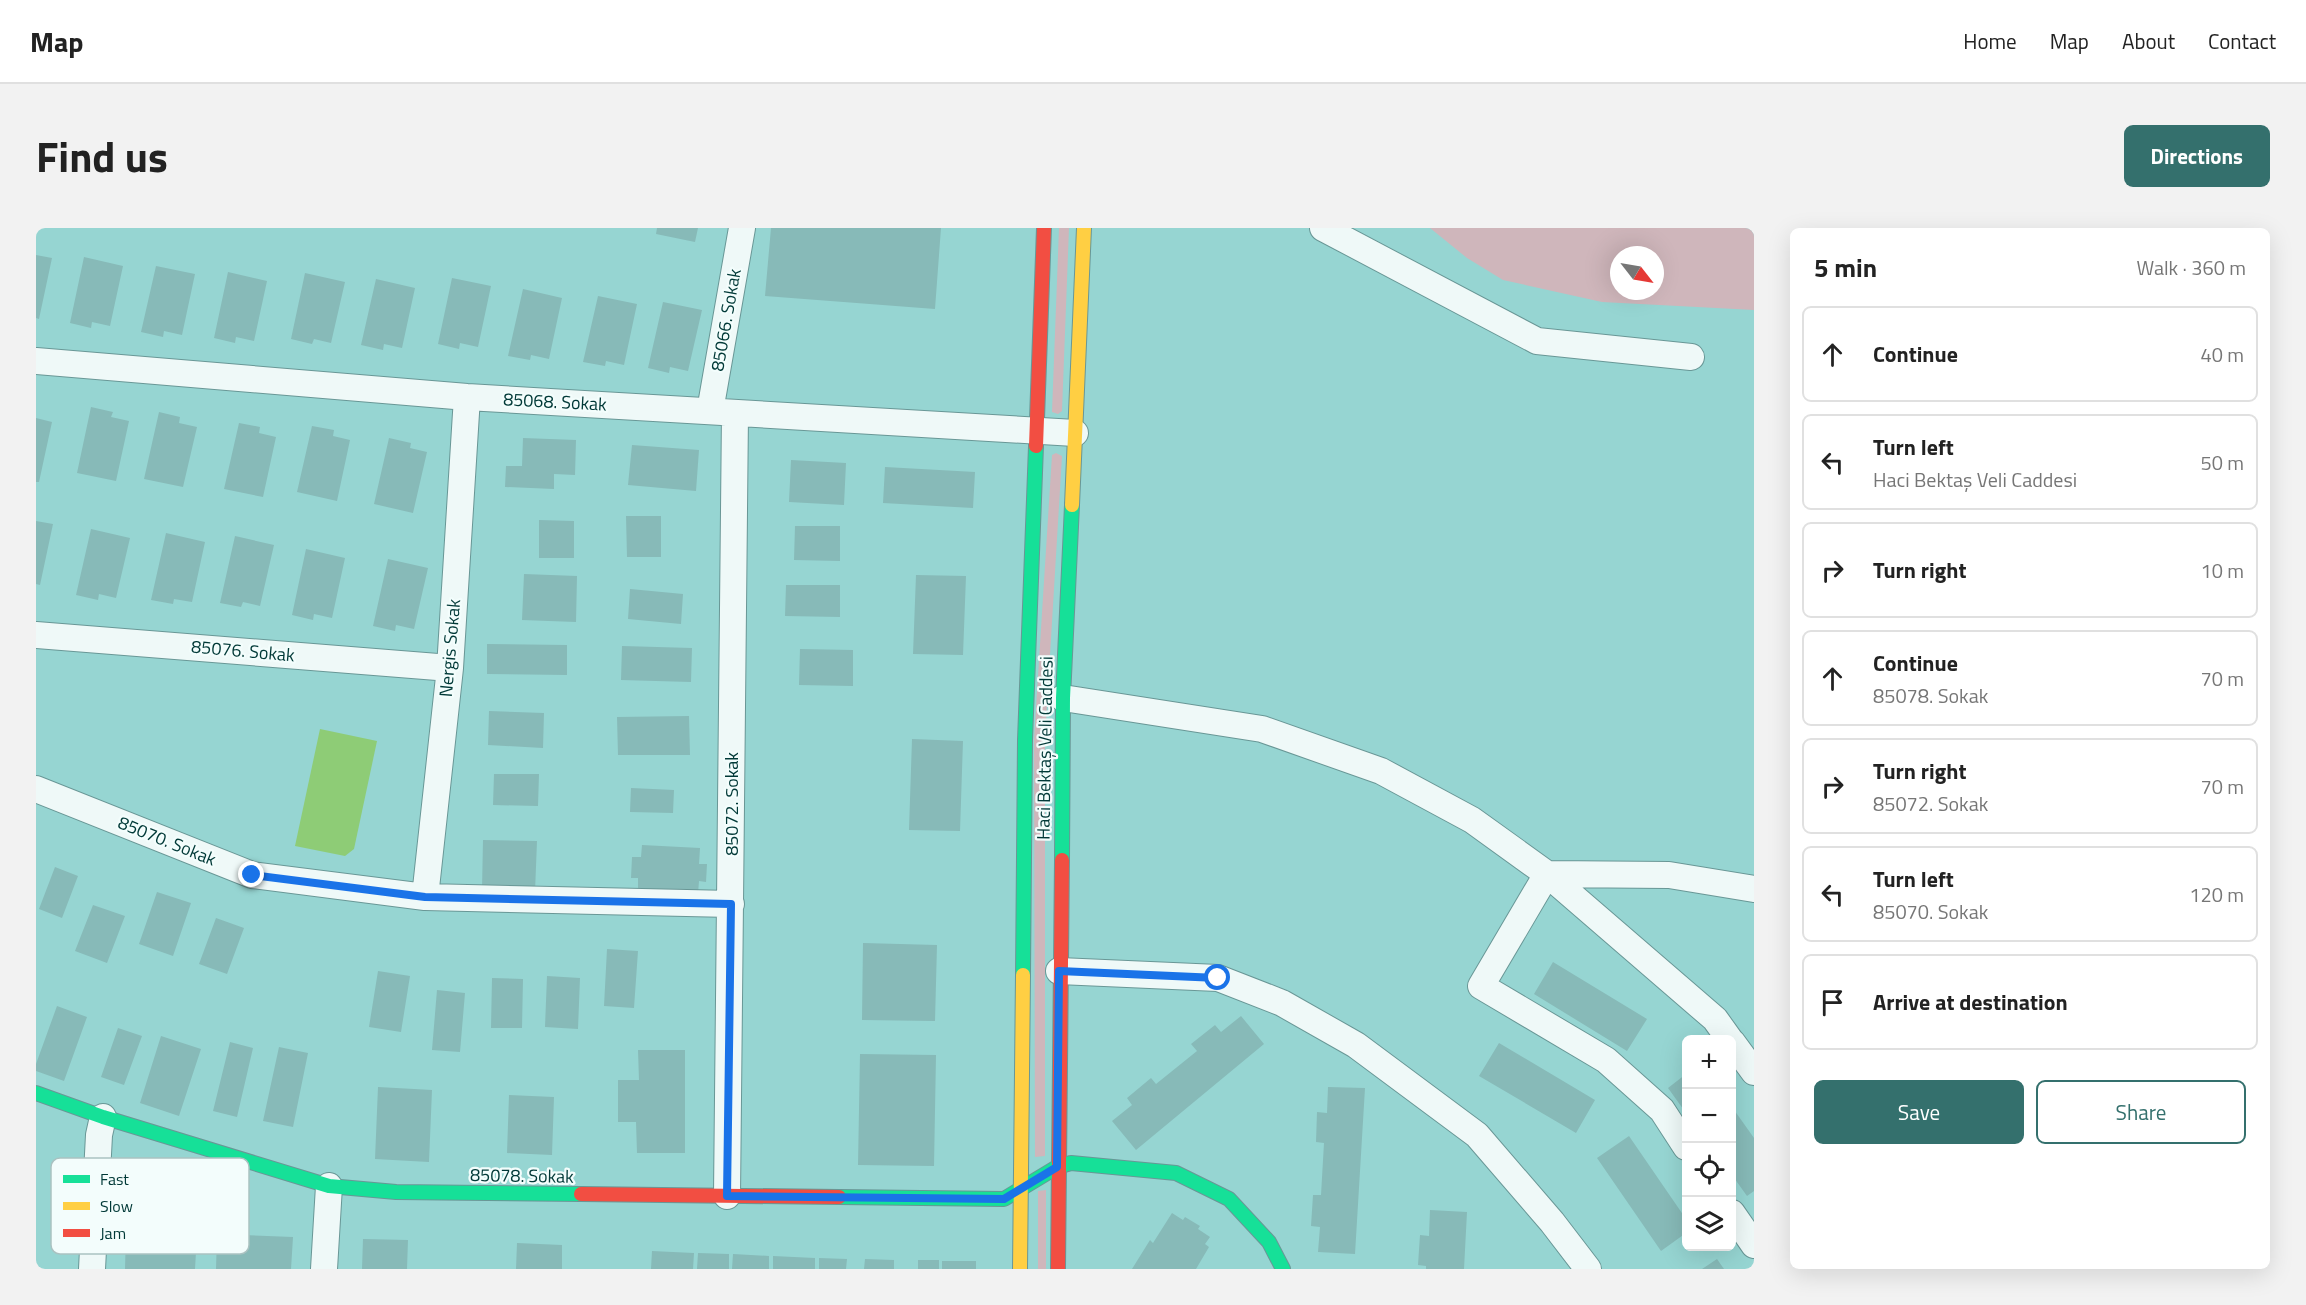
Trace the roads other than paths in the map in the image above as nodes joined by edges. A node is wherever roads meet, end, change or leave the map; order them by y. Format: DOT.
graph roads {
  1 [pos="742,228"];
  2 [pos="1044,228"];
  3 [pos="1084,228"];
  4 [pos="1323,228"];
  5 [pos="1691,357"];
  6 [pos="36,361"];
  7 [pos="467,397"];
  8 [pos="722,412"];
  9 [pos="1037,431"];
  10 [pos="1075,433"];
  11 [pos="36,635"];
  12 [pos="450,668"];
  13 [pos="1062,698"];
  14 [pos="36,789"];
  15 [pos="1547,874"];
  16 [pos="1754,889"];
  17 [pos="425,897"];
  18 [pos="731,904"];
  19 [pos="1059,971"];
  20 [pos="1727,1035"];
  21 [pos="1736,1048"];
  22 [pos="1754,1072"];
  23 [pos="36,1093"];
  24 [pos="103,1117"];
  25 [pos="1683,1143"];
  26 [pos="98,1158"];
  27 [pos="237,1158"];
  28 [pos="249,1162"];
  29 [pos="1057,1167"];
  30 [pos="329,1186"];
  31 [pos="1020,1189"];
  32 [pos="727,1196"];
  33 [pos="1736,1220"];
  34 [pos="1754,1245"];
  35 [pos="93,1254"];
  36 [pos="92,1269"];
  37 [pos="324,1269"];
  38 [pos="1020,1269"];
  39 [pos="1058,1269"];
  40 [pos="1284,1269"];
  41 [pos="1588,1269"];
  1 -- 8 [label="street, 85066. Sokak"];
  2 -- 9 [label="main road, Haci Bektaş Veli Caddesi"];
  3 -- 10 [label="main road, Haci Bektaş Veli Caddesi"];
  4 -- 5 [label="street"];
  6 -- 7 [label="street, 85068. Sokak"];
  7 -- 8 [label="street, 85068. Sokak"];
  7 -- 12 [label="street, Nergis Sokak"];
  8 -- 9 [label="street, 85068. Sokak"];
  8 -- 18 [label="street, 85072. Sokak"];
  9 -- 10 [label="street, 85068. Sokak"];
  9 -- 31 [label="main road, Haci Bektaş Veli Caddesi"];
  10 -- 13 [label="main road, Haci Bektaş Veli Caddesi"];
  11 -- 12 [label="street, 85076. Sokak"];
  12 -- 17 [label="street, Nergis Sokak"];
  13 -- 15 [label="street"];
  13 -- 19 [label="main road, Haci Bektaş Veli Caddesi"];
  14 -- 17 [label="street, 85070. Sokak"];
  15 -- 16 [label="street"];
  15 -- 20 [label="street"];
  15 -- 25 [label="street"];
  17 -- 18 [label="street, 85070. Sokak"];
  18 -- 32 [label="street, 85072. Sokak"];
  19 -- 29 [label="main road, Haci Bektaş Veli Caddesi"];
  19 -- 41 [label="street"];
  21 -- 22 [label="street"];
  23 -- 24 [label="main road, 85078. Sokak"];
  24 -- 26 [label="street"];
  24 -- 27 [label="main road, 85078. Sokak"];
  28 -- 30 [label="main road, 85078. Sokak"];
  29 -- 31 [label="main road, 85078. Sokak"];
  29 -- 39 [label="main road, Haci Bektaş Veli Caddesi"];
  29 -- 40 [label="main road"];
  30 -- 32 [label="main road, 85078. Sokak"];
  30 -- 37 [label="street"];
  31 -- 32 [label="main road, 85078. Sokak"];
  31 -- 38 [label="main road, Haci Bektaş Veli Caddesi"];
  33 -- 34 [label="street"];
  35 -- 36 [label="street"];
}
